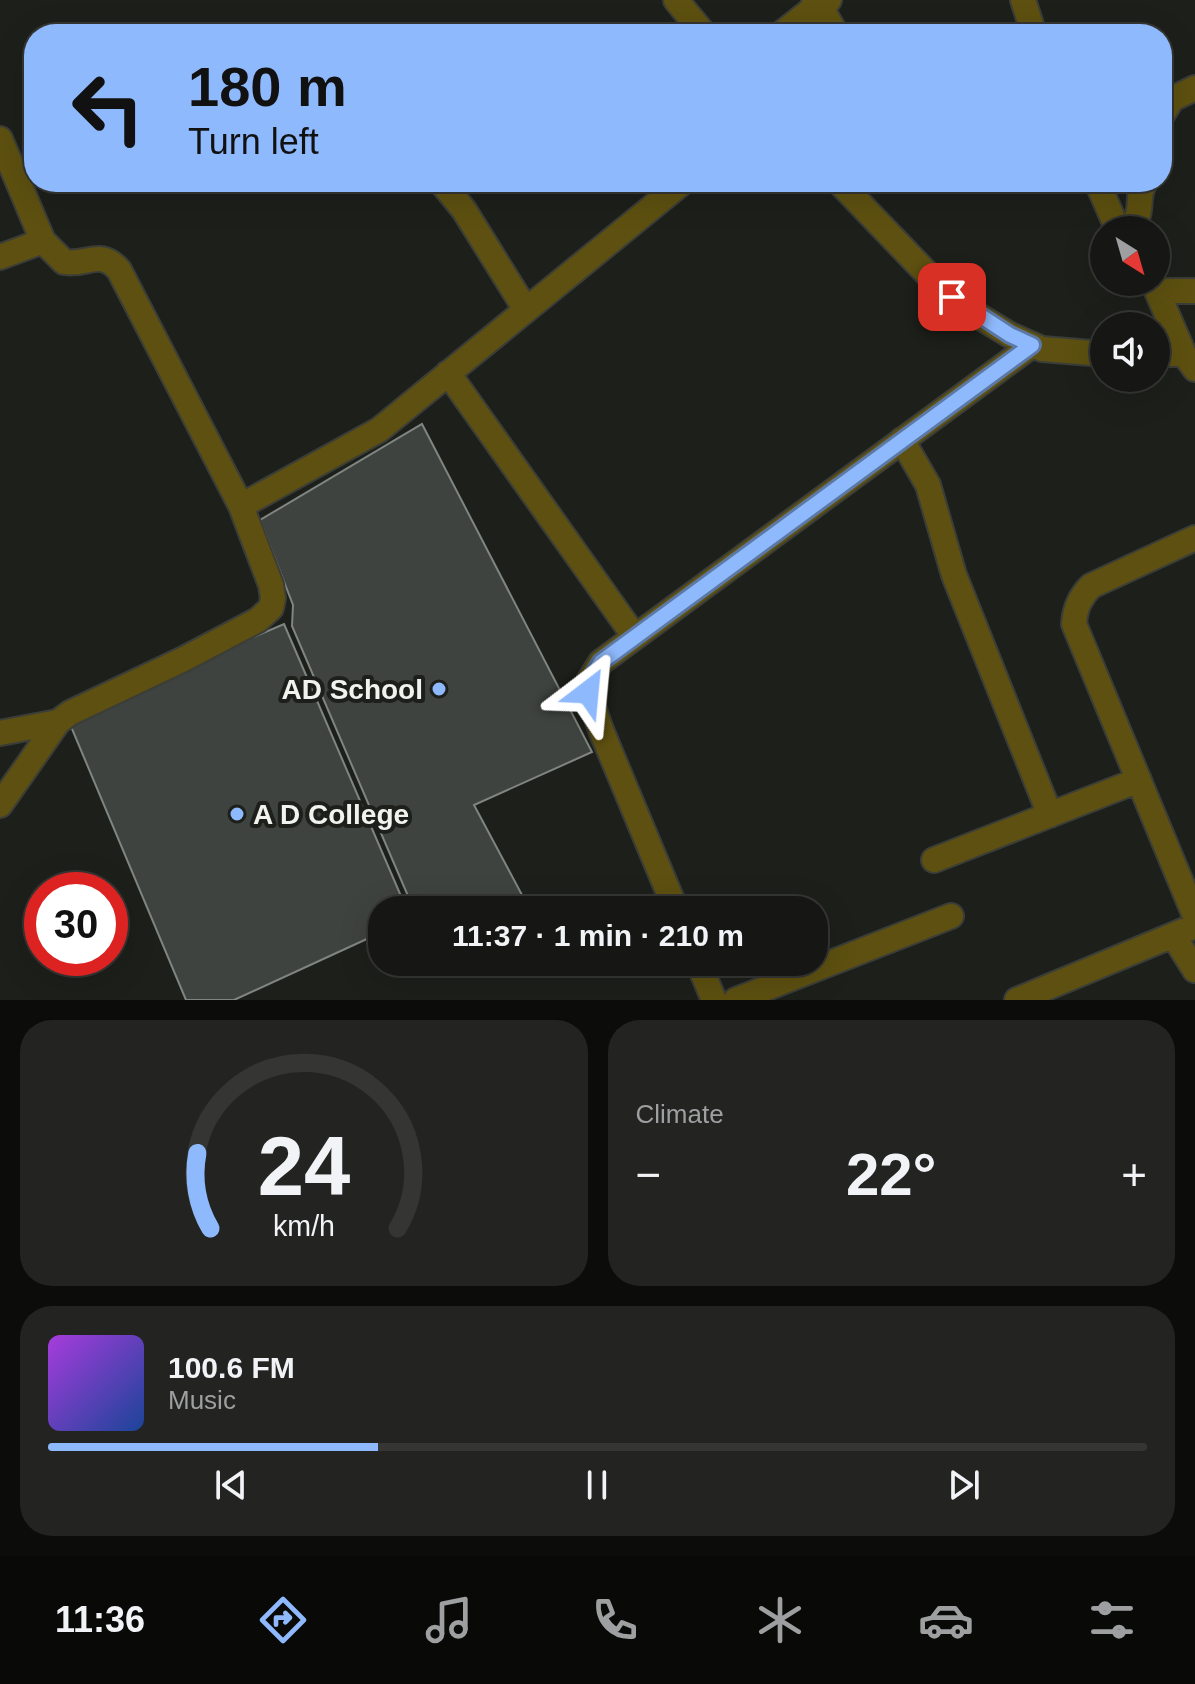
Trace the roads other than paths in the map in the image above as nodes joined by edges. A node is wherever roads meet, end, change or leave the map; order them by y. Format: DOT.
graph roads {
  1 [pos="676,0"];
  2 [pos="1023,0"];
  3 [pos="821,1"];
  4 [pos="696,24"];
  5 [pos="793,24"];
  6 [pos="831,24"];
  7 [pos="1031,24"];
  8 [pos="1195,88"];
  9 [pos="1172,99"];
  10 [pos="0,139"];
  11 [pos="449,192"];
  12 [pos="671,192"];
  13 [pos="849,192"];
  14 [pos="1102,192"];
  15 [pos="1140,192"];
  16 [pos="1114,216"];
  17 [pos="1138,216"];
  18 [pos="43,241"];
  19 [pos="0,257"];
  20 [pos="1170,288"];
  21 [pos="1195,291"];
  22 [pos="1160,296"];
  23 [pos="526,310"];
  24 [pos="1032,345"];
  25 [pos="1090,353"];
  26 [pos="1170,357"];
  27 [pos="1190,362"];
  28 [pos="448,373"];
  29 [pos="902,440"];
  30 [pos="241,506"];
  31 [pos="1195,538"];
  32 [pos="635,637"];
  33 [pos="58,722"];
  34 [pos="0,733"];
  35 [pos="1139,780"];
  36 [pos="0,805"];
  37 [pos="1050,815"];
  38 [pos="934,860"];
  39 [pos="670,896"];
  40 [pos="951,916"];
  41 [pos="1195,916"];
  42 [pos="1184,931"];
  43 [pos="1195,970"];
  44 [pos="704,976"];
  45 [pos="714,1000"];
  46 [pos="736,1000"];
  47 [pos="1017,1000"];
  1 -- 4 [label="street"];
  2 -- 7 [label="street"];
  3 -- 5 [label="street"];
  3 -- 6 [label="street"];
  8 -- 9 [label="street"];
  10 -- 18 [label="street"];
  11 -- 23 [label="street"];
  12 -- 23 [label="street"];
  13 -- 24 [label="street"];
  14 -- 16 [label="street"];
  15 -- 17 [label="street"];
  18 -- 19 [label="street"];
  18 -- 30 [label="street"];
  20 -- 21 [label="street"];
  22 -- 27 [label="street"];
  23 -- 28 [label="street"];
  24 -- 25 [label="street"];
  24 -- 29 [label="street"];
  26 -- 27 [label="street"];
  28 -- 30 [label="street"];
  28 -- 32 [label="street"];
  29 -- 32 [label="street"];
  29 -- 37 [label="street"];
  30 -- 33 [label="street"];
  31 -- 35 [label="street"];
  32 -- 39 [label="street"];
  33 -- 34 [label="street"];
  33 -- 36 [label="street"];
  35 -- 37 [label="street"];
  35 -- 41 [label="street"];
  37 -- 38 [label="street"];
  40 -- 46 [label="street"];
  42 -- 43 [label="street"];
  42 -- 47 [label="street"];
  44 -- 45 [label="street"];
}
